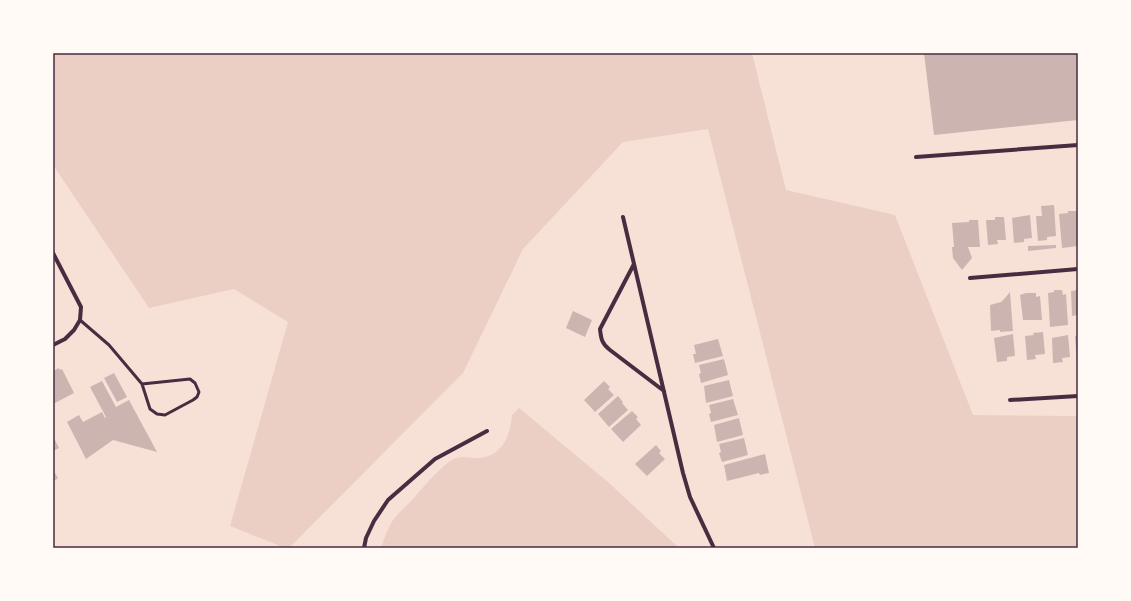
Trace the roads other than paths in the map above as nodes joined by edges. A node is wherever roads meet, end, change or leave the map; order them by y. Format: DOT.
graph roads {
  1 [pos="1078,145"];
  2 [pos="916,156"];
  3 [pos="624,217"];
  4 [pos="53,253"];
  5 [pos="634,264"];
  6 [pos="1078,269"];
  7 [pos="970,278"];
  8 [pos="80,320"];
  9 [pos="53,346"];
  10 [pos="142,384"];
  11 [pos="664,391"];
  12 [pos="1078,396"];
  13 [pos="1010,400"];
  14 [pos="487,430"];
  15 [pos="364,548"];
  16 [pos="714,548"];
  1 -- 2 [label="street"];
  3 -- 5 [label="street"];
  4 -- 8 [label="street"];
  5 -- 11 [label="street"];
  5 -- 11 [label="street"];
  6 -- 7 [label="street"];
  8 -- 9 [label="street"];
  8 -- 10 [label="lane"];
  10 -- 10 [label="lane"];
  11 -- 16 [label="street"];
  12 -- 13 [label="street"];
  14 -- 15 [label="street"];
}
